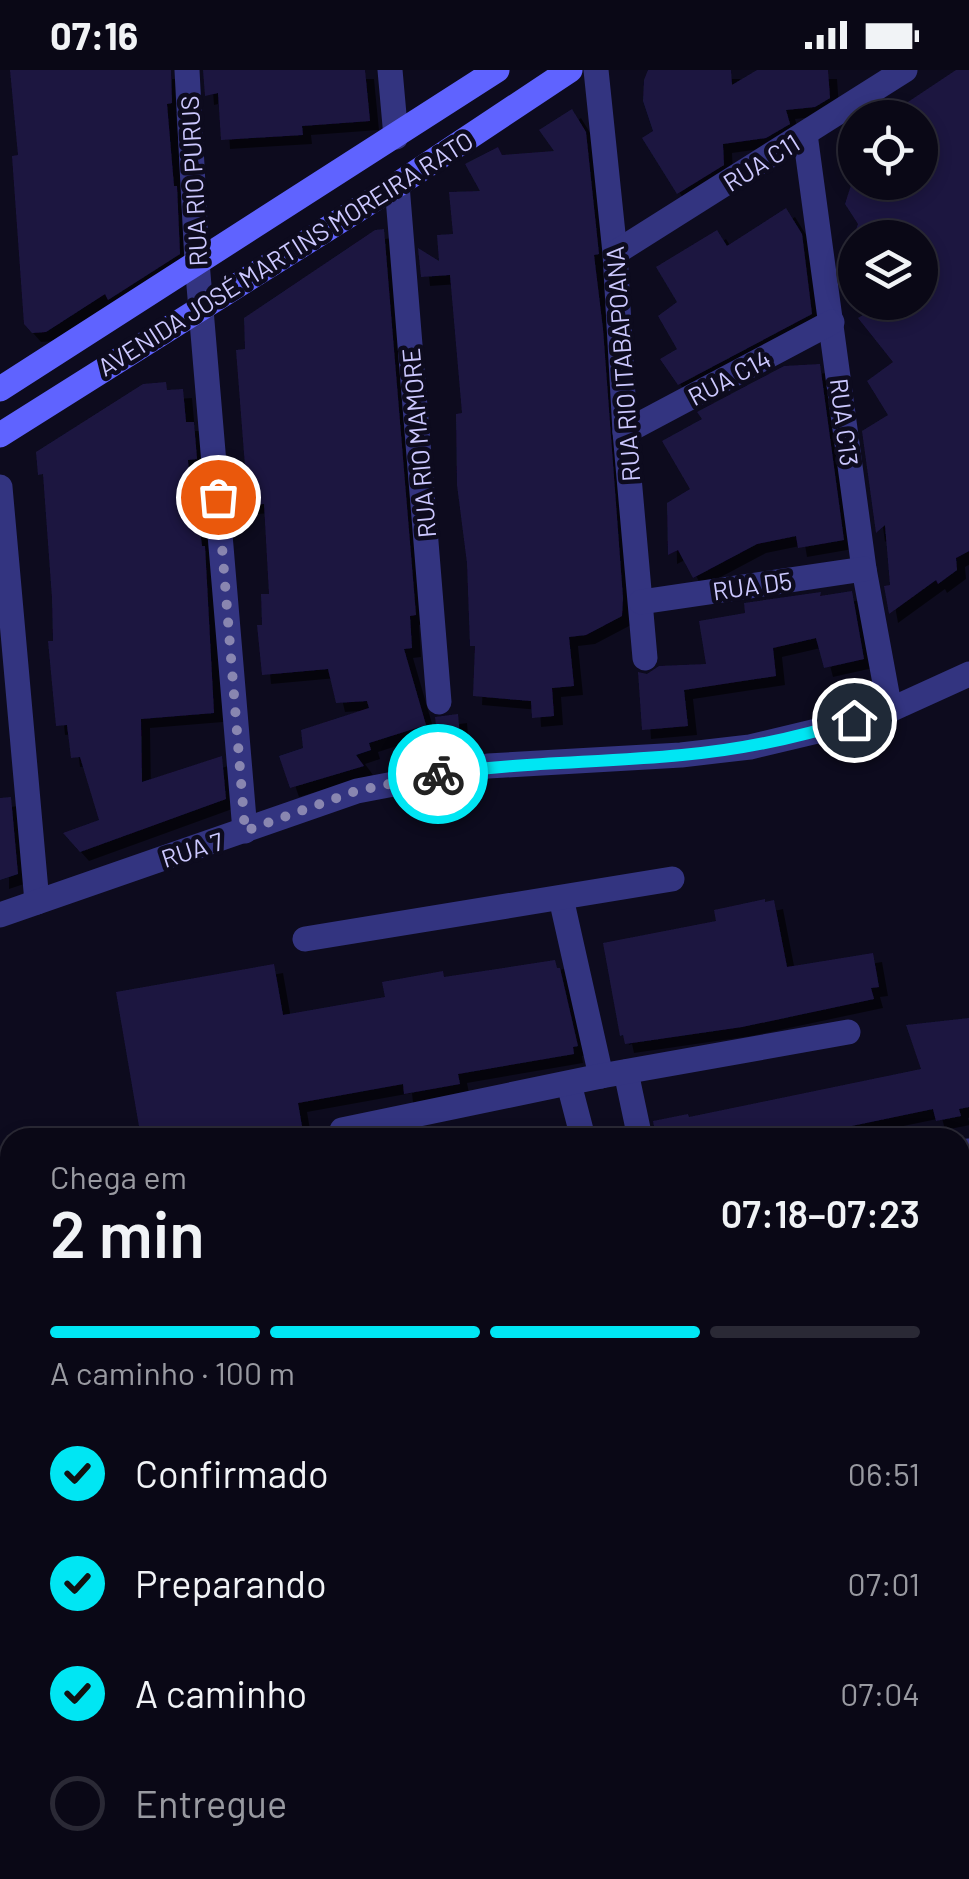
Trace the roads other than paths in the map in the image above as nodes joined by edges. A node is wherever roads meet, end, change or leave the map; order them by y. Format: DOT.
graph roads {
  1 [pos="187,70"];
  2 [pos="390,70"];
  3 [pos="497,70"];
  4 [pos="570,70"];
  5 [pos="596,70"];
  6 [pos="906,70"];
  7 [pos="805,134"];
  8 [pos="396,137"];
  9 [pos="397,184"];
  10 [pos="615,253"];
  11 [pos="197,262"];
  12 [pos="202,306"];
  13 [pos="832,322"];
  14 [pos="0,388"];
  15 [pos="625,432"];
  16 [pos="0,436"];
  17 [pos="0,487"];
  18 [pos="864,569"];
  19 [pos="641,602"];
  20 [pos="645,658"];
  21 [pos="969,674"];
  22 [pos="439,702"];
  23 [pos="890,710"];
  24 [pos="245,831"];
  25 [pos="672,879"];
  26 [pos="561,898"];
  27 [pos="37,902"];
  28 [pos="0,915"];
  29 [pos="305,939"];
  30 [pos="848,1032"];
  31 [pos="614,1074"];
  32 [pos="569,1084"];
  33 [pos="352,1128"];
  34 [pos="580,1128"];
  35 [pos="636,1128"];
  1 -- 11 [label="street, RUA RIO PURUS"];
  2 -- 8 [label="street"];
  3 -- 8 [label="street, AVENIDA JOSÉ MARTINS MOREIRA RATO"];
  4 -- 9 [label="street, AVENIDA JOSÉ MARTINS MOREIRA RATO"];
  5 -- 10 [label="street, RUA RIO ITABAPOANA"];
  6 -- 7 [label="street, RUA C11"];
  7 -- 10 [label="street, RUA C11"];
  7 -- 13 [label="street, RUA C13"];
  8 -- 11 [label="street, AVENIDA JOSÉ MARTINS MOREIRA RATO"];
  9 -- 12 [label="street, AVENIDA JOSÉ MARTINS MOREIRA RATO"];
  9 -- 22 [label="street, RUA RIO MAMORE"];
  10 -- 15 [label="street, RUA RIO ITABAPOANA"];
  11 -- 12 [label="street, RUA RIO PURUS"];
  11 -- 14 [label="street, AVENIDA JOSÉ MARTINS MOREIRA RATO"];
  12 -- 16 [label="street, AVENIDA JOSÉ MARTINS MOREIRA RATO"];
  12 -- 24 [label="street, RUA RIO PURUS"];
  13 -- 15 [label="street, RUA C14"];
  13 -- 18 [label="street, RUA C13"];
  15 -- 19 [label="street, RUA RIO ITABAPOANA"];
  17 -- 27 [label="street"];
  18 -- 19 [label="street, RUA D5"];
  18 -- 23 [label="street, RUA C13"];
  19 -- 20 [label="street, RUA RIO ITABAPOANA"];
  21 -- 23 [label="street, RUA 7"];
  23 -- 24 [label="street, RUA 7"];
  24 -- 27 [label="street, RUA 7"];
  25 -- 26 [label="street"];
  26 -- 29 [label="street"];
  26 -- 31 [label="street"];
  27 -- 28 [label="street, RUA 7"];
  30 -- 31 [label="street"];
  31 -- 32 [label="street"];
  31 -- 35 [label="street"];
  32 -- 33 [label="street"];
  32 -- 34 [label="street"];
}
